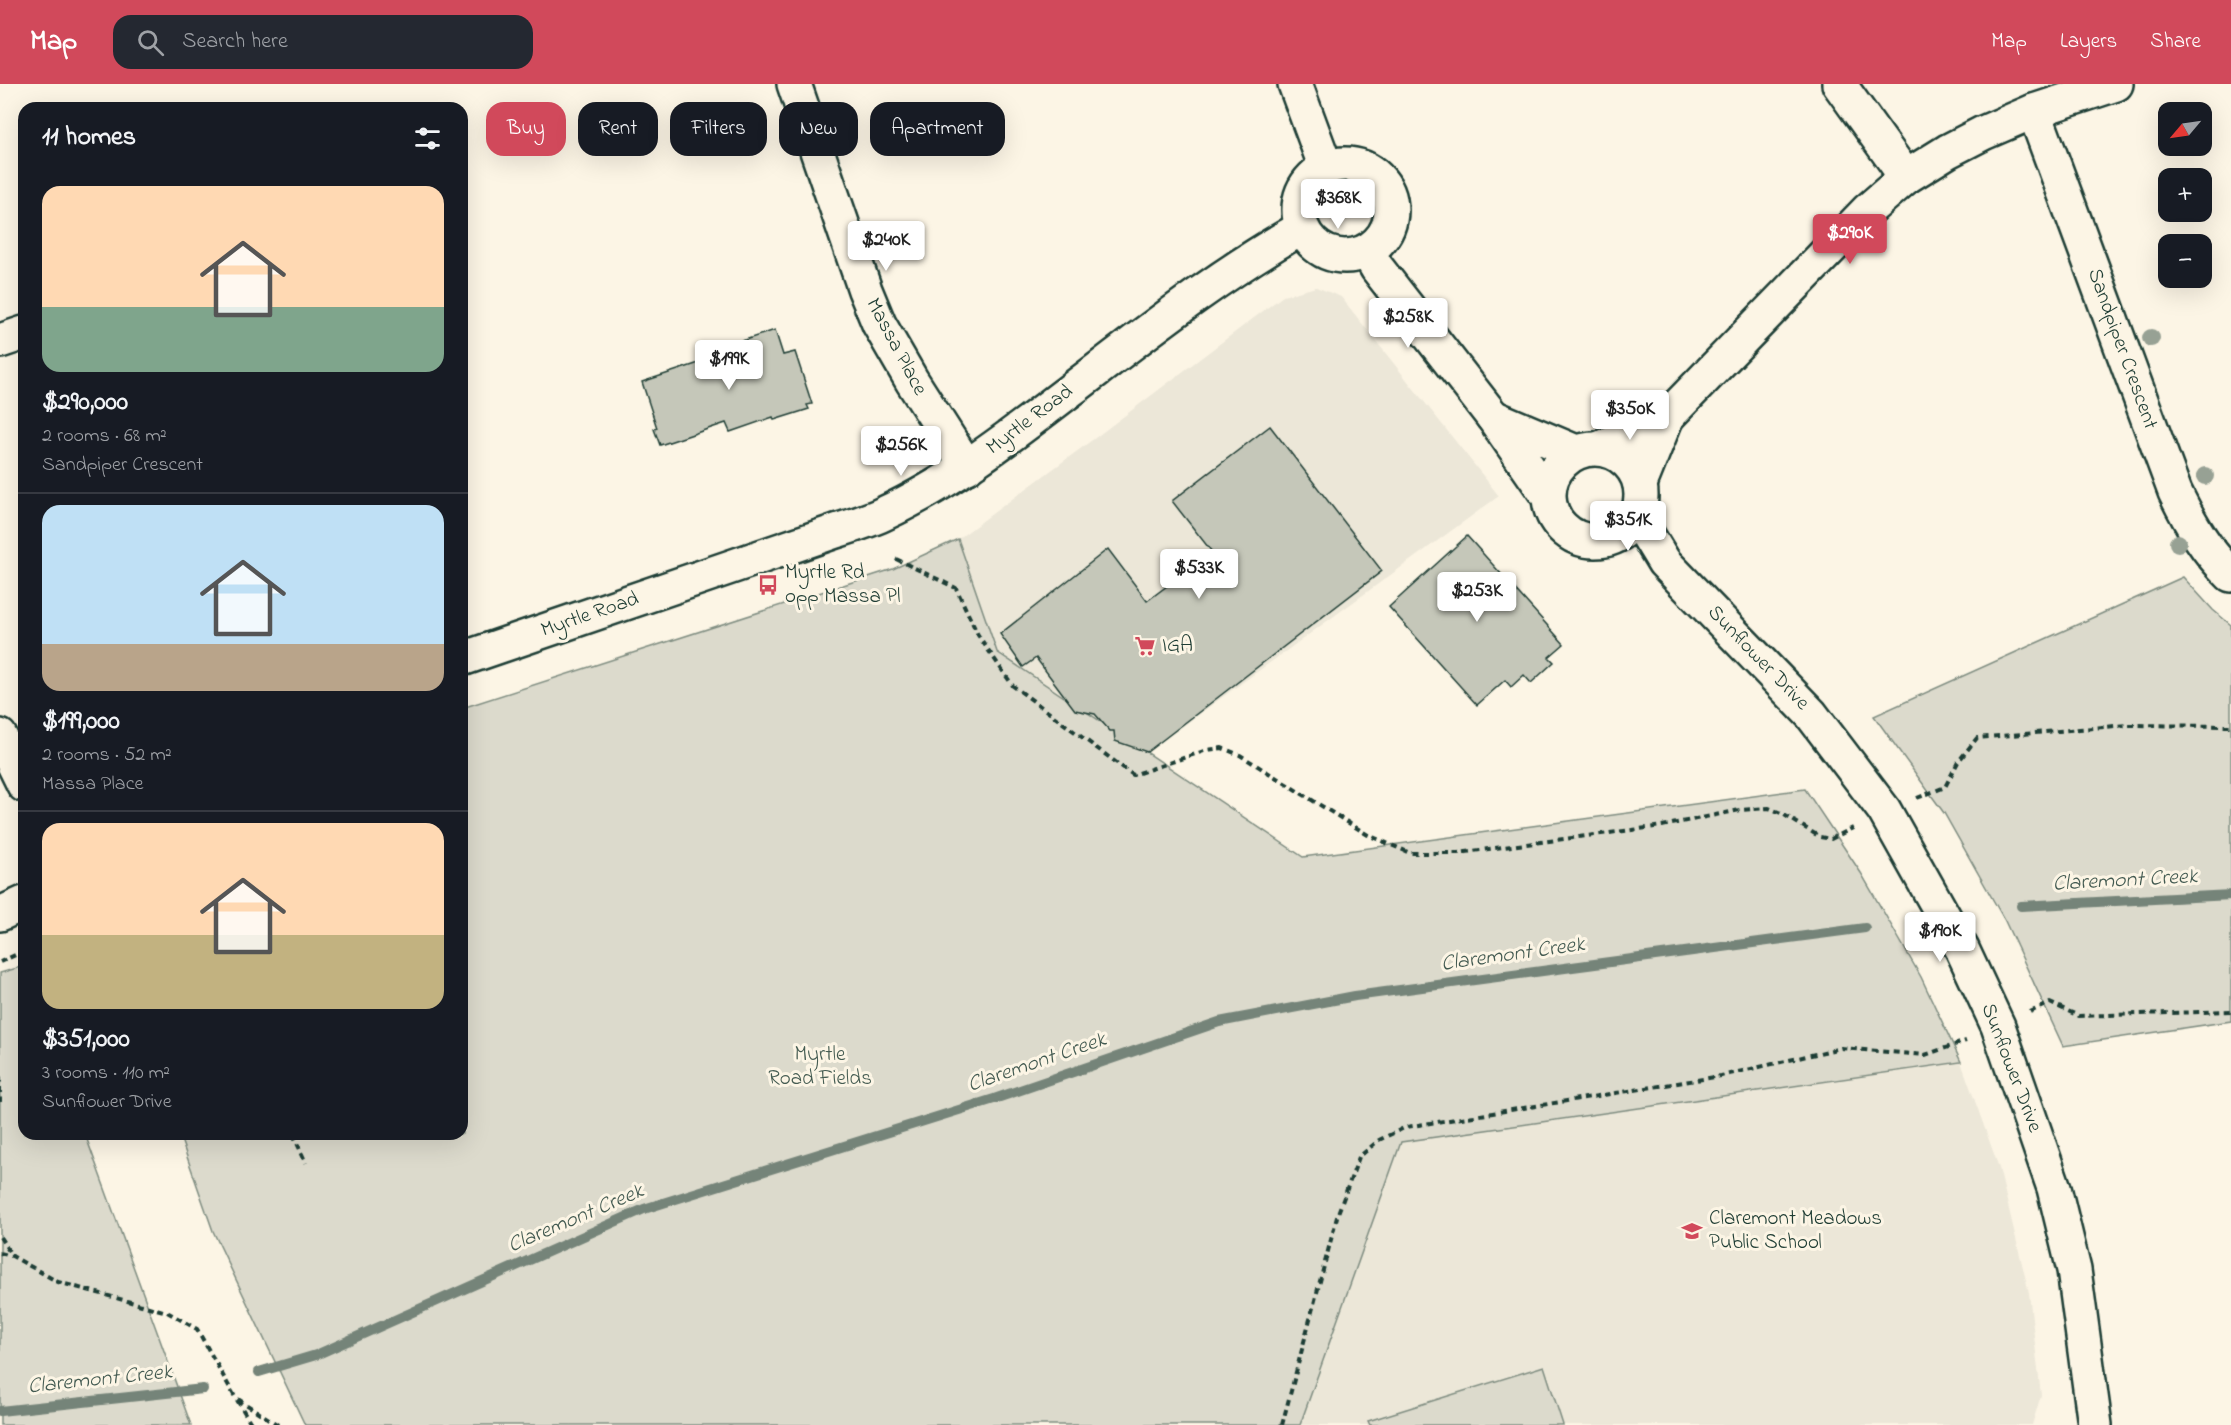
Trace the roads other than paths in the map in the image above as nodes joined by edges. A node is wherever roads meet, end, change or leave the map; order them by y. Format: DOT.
graph roads {
  1 [pos="794,84"];
  2 [pos="1295,84"];
  3 [pos="1839,84"];
  4 [pos="2116,84"];
  5 [pos="2034,111"];
  6 [pos="1326,168"];
  7 [pos="1906,177"];
  8 [pos="1302,228"];
  9 [pos="1367,251"];
  10 [pos="18,335"];
  11 [pos="0,341"];
  12 [pos="1493,417"];
  13 [pos="1667,417"];
  14 [pos="1588,450"];
  15 [pos="967,467"];
  16 [pos="1548,496"];
  17 [pos="1638,500"];
  18 [pos="1593,542"];
  19 [pos="1664,562"];
  20 [pos="2231,575"];
  21 [pos="468,657"];
  22 [pos="0,736"];
  23 [pos="18,773"];
  24 [pos="18,906"];
  25 [pos="0,914"];
  26 [pos="2095,1425"];
  1 -- 15 [label="street, Massa Place"];
  2 -- 6 [label="street"];
  3 -- 7 [label="street"];
  4 -- 5 [label="street"];
  5 -- 7 [label="street"];
  5 -- 20 [label="street, Sandpiper Crescent"];
  6 -- 8 [label="street"];
  6 -- 9 [label="street"];
  7 -- 13 [label="street"];
  8 -- 9 [label="street"];
  8 -- 15 [label="street, Myrtle Road"];
  9 -- 12 [label="street"];
  10 -- 11 [label="street"];
  12 -- 14 [label="street"];
  12 -- 16 [label="street"];
  13 -- 14 [label="street"];
  13 -- 17 [label="street"];
  14 -- 16 [label="street"];
  14 -- 17 [label="street"];
  15 -- 21 [label="street, Myrtle Road"];
  16 -- 18 [label="street"];
  17 -- 18 [label="street"];
  17 -- 19 [label="street, Sunflower Drive"];
  18 -- 19 [label="street"];
  19 -- 26 [label="street, Sunflower Drive"];
  22 -- 23 [label="street"];
  24 -- 25 [label="street"];
}
